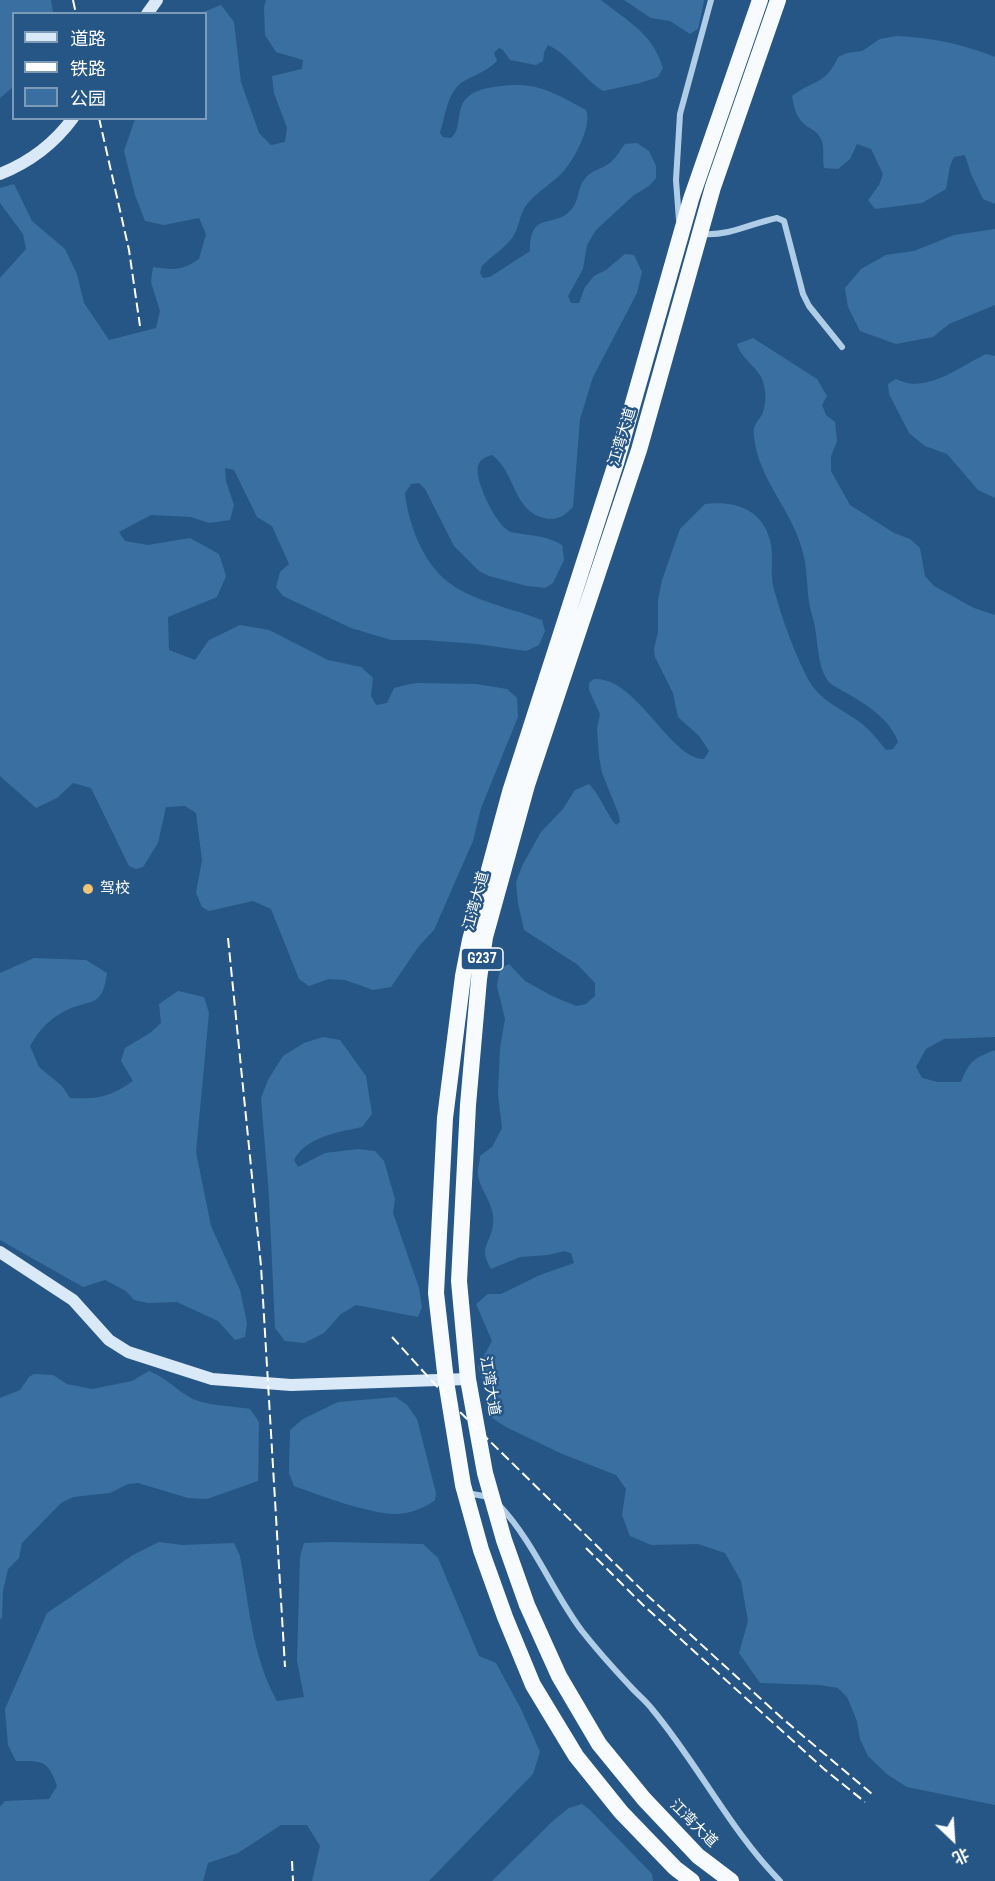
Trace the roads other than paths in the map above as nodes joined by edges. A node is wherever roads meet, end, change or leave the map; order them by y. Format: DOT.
graph roads {
  1 [pos="711,0"];
  2 [pos="760,0"];
  3 [pos="778,0"];
  4 [pos="71,120"];
  5 [pos="0,174"];
  6 [pos="683,225"];
  7 [pos="700,233"];
  8 [pos="842,347"];
  9 [pos="0,1252"];
  10 [pos="468,1379"];
  11 [pos="446,1381"];
  12 [pos="465,1493"];
  13 [pos="492,1498"];
  14 [pos="692,1881"];
  15 [pos="731,1881"];
  16 [pos="780,1881"];
  1 -- 6 [label="street"];
  2 -- 6 [label="highway, 江湾大道 / G237"];
  3 -- 7 [label="highway, 江湾大道 / G237"];
  4 -- 5 [label="main road"];
  6 -- 7 [label="street"];
  6 -- 11 [label="highway, 江湾大道 / G237"];
  7 -- 8 [label="street"];
  7 -- 10 [label="highway, 江湾大道 / G237"];
  9 -- 11 [label="main road"];
  10 -- 11 [label="main road"];
  10 -- 13 [label="highway, 江湾大道 / G237"];
  11 -- 12 [label="highway, 江湾大道 / G237"];
  12 -- 13 [label="street"];
  12 -- 14 [label="highway, 江湾大道 / G237"];
  13 -- 15 [label="highway, 江湾大道 / G237"];
  13 -- 16 [label="street"];
}
